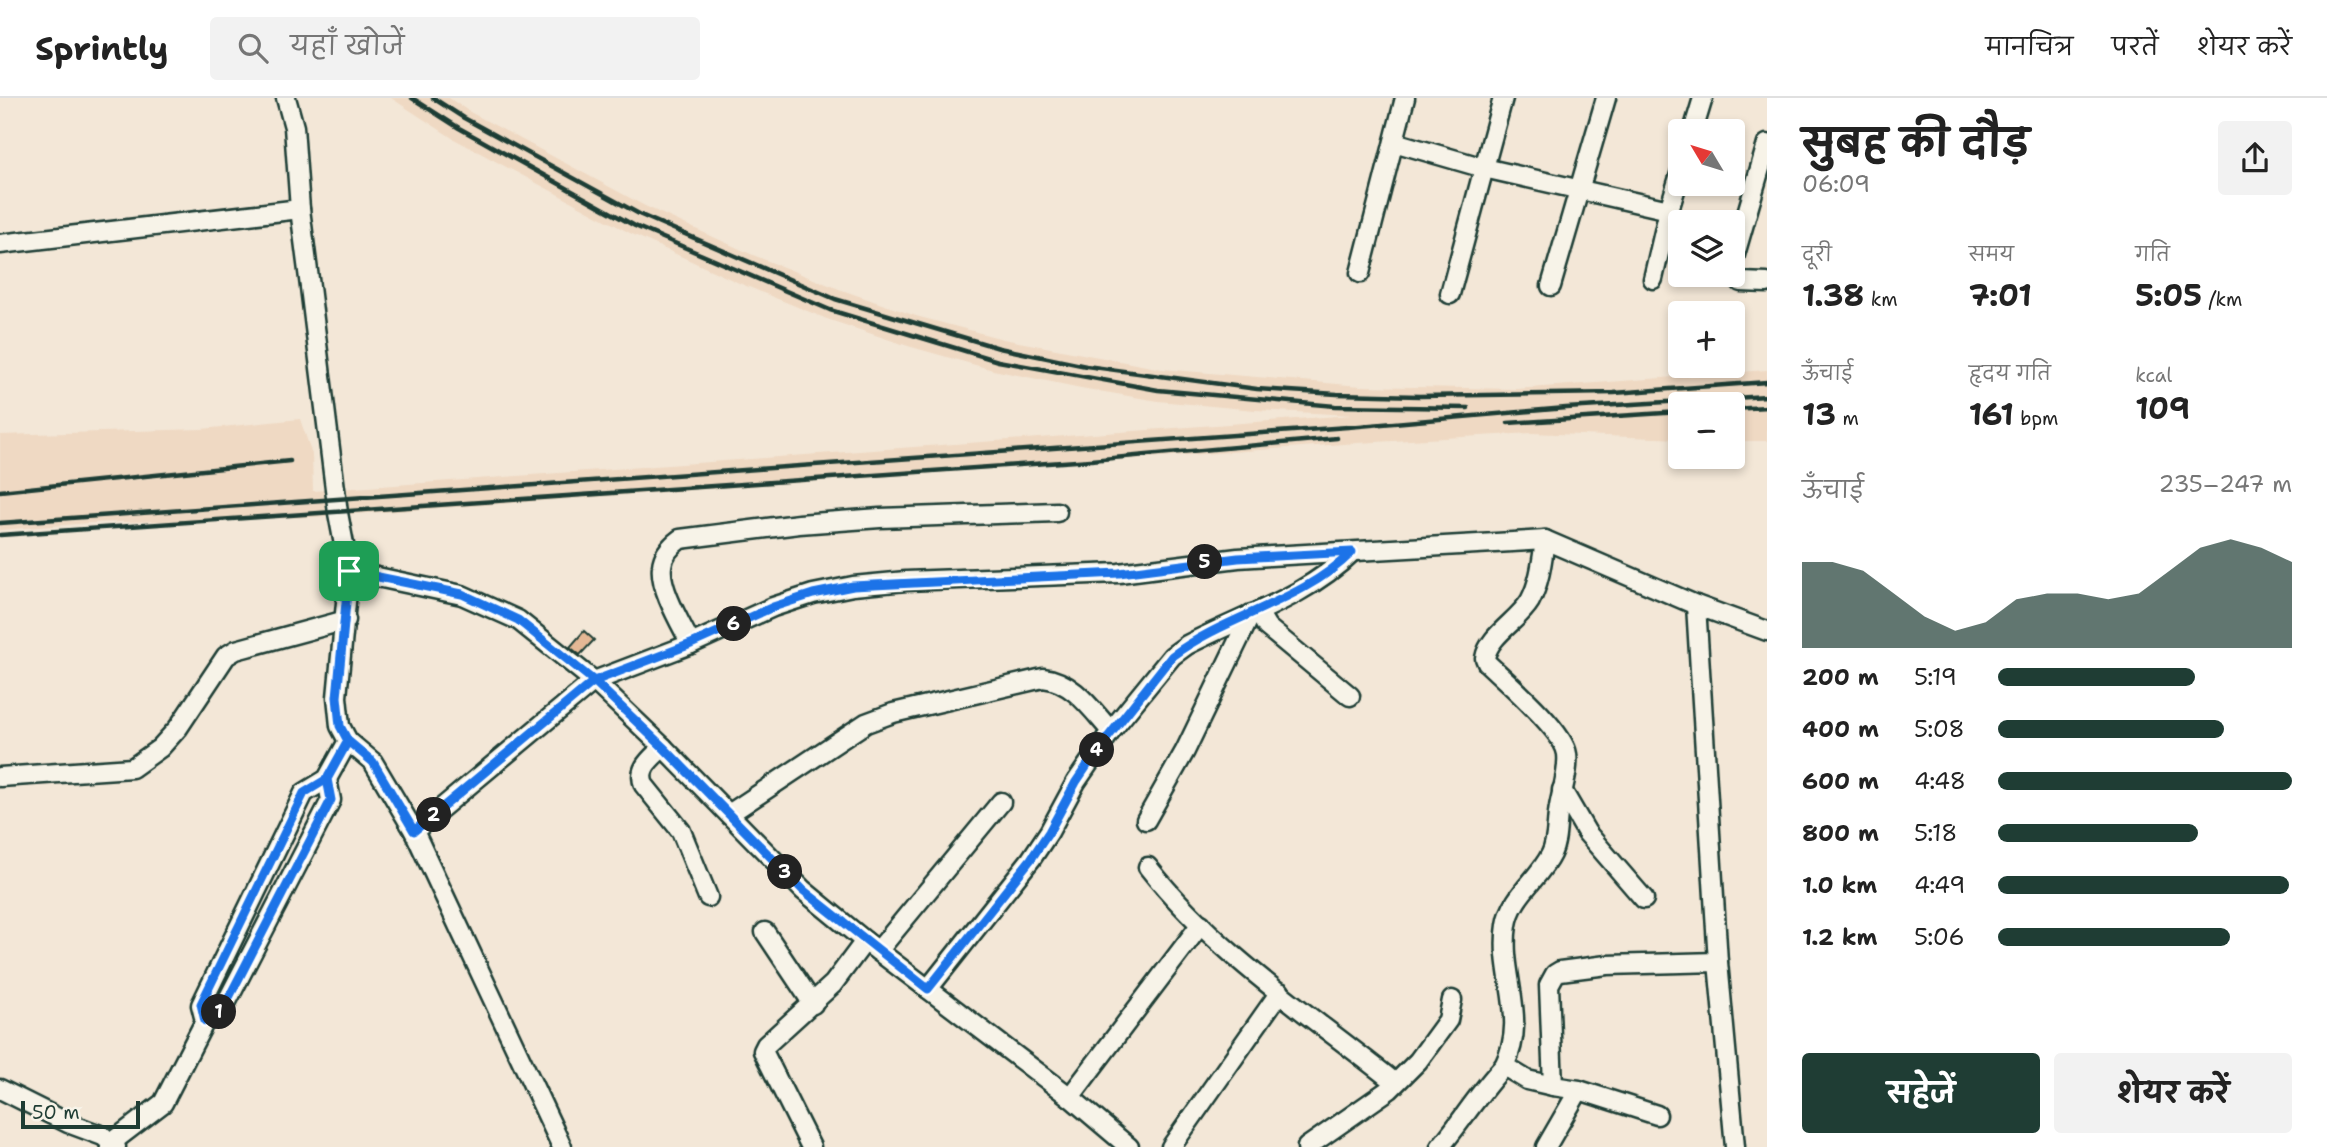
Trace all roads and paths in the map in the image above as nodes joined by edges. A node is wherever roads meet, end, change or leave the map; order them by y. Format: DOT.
graph roads {
  1 [pos="286,98"];
  2 [pos="1405,98"];
  3 [pos="1503,98"];
  4 [pos="1606,98"];
  5 [pos="1703,98"];
  6 [pos="1697,119"];
  7 [pos="1394,142"];
  8 [pos="1767,144"];
  9 [pos="1484,168"];
  10 [pos="1578,189"];
  11 [pos="1673,196"];
  12 [pos="300,209"];
  13 [pos="1669,210"];
  14 [pos="1668,214"];
  15 [pos="1745,221"];
  16 [pos="0,244"];
  17 [pos="1360,273"];
  18 [pos="1653,279"];
  19 [pos="1766,280"];
  20 [pos="1745,282"];
  21 [pos="1551,286"];
  22 [pos="1450,294"];
  23 [pos="1058,512"];
  24 [pos="1545,540"];
  25 [pos="1352,552"];
  26 [pos="349,571"];
  27 [pos="1696,605"];
  28 [pos="1255,613"];
  29 [pos="346,620"];
  30 [pos="1767,631"];
  31 [pos="691,644"];
  32 [pos="594,681"];
  33 [pos="1350,696"];
  34 [pos="1111,731"];
  35 [pos="348,741"];
  36 [pos="663,747"];
  37 [pos="0,777"];
  38 [pos="327,779"];
  39 [pos="1562,790"];
  40 [pos="1000,802"];
  41 [pos="729,814"];
  42 [pos="1146,820"];
  43 [pos="414,831"];
  44 [pos="1149,867"];
  45 [pos="709,897"];
  46 [pos="1644,899"];
  47 [pos="1201,924"];
  48 [pos="765,932"];
  49 [pos="872,946"];
  50 [pos="1718,962"];
  51 [pos="928,989"];
  52 [pos="1280,992"];
  53 [pos="1452,1000"];
  54 [pos="813,1004"];
  55 [pos="205,1021"];
  56 [pos="1504,1066"];
  57 [pos="1389,1078"];
  58 [pos="1553,1086"];
  59 [pos="0,1089"];
  60 [pos="1579,1090"];
  61 [pos="1070,1097"];
  62 [pos="1657,1115"];
  63 [pos="113,1145"];
  64 [pos="1547,1146"];
  65 [pos="88,1147"];
  66 [pos="562,1147"];
  67 [pos="811,1147"];
  68 [pos="1129,1147"];
  69 [pos="1171,1147"];
  70 [pos="1307,1147"];
  71 [pos="1440,1147"];
  72 [pos="1735,1147"];
  1 -- 12 [label="street"];
  2 -- 7 [label="street"];
  3 -- 9 [label="street"];
  4 -- 10 [label="street"];
  5 -- 6 [label="street"];
  7 -- 9 [label="street"];
  7 -- 17 [label="street"];
  8 -- 15 [label="street"];
  9 -- 10 [label="street"];
  9 -- 22 [label="street"];
  10 -- 13 [label="street"];
  10 -- 21 [label="street"];
  11 -- 13 [label="street"];
  12 -- 16 [label="street"];
  12 -- 26 [label="street"];
  14 -- 18 [label="street"];
  19 -- 20 [label="street"];
  23 -- 31 [label="street"];
  24 -- 25 [label="street"];
  24 -- 27 [label="street"];
  24 -- 39 [label="street"];
  25 -- 28 [label="street"];
  25 -- 31 [label="street"];
  26 -- 29 [label="street"];
  26 -- 32 [label="street"];
  27 -- 30 [label="street"];
  27 -- 50 [label="street"];
  28 -- 33 [label="street"];
  28 -- 34 [label="street"];
  28 -- 42 [label="street"];
  29 -- 35 [label="street"];
  29 -- 37 [label="street"];
  31 -- 32 [label="street"];
  32 -- 36 [label="street"];
  32 -- 43 [label="street"];
  34 -- 41 [label="street"];
  34 -- 51 [label="street"];
  35 -- 38 [label="street"];
  35 -- 43 [label="street"];
  36 -- 41 [label="street"];
  36 -- 45 [label="street"];
  38 -- 55 [label="street"];
  38 -- 55 [label="street"];
  39 -- 46 [label="street"];
  39 -- 56 [label="street"];
  40 -- 49 [label="street"];
  41 -- 49 [label="street"];
  43 -- 66 [label="street"];
  44 -- 47 [label="street"];
  47 -- 52 [label="street"];
  47 -- 61 [label="street"];
  48 -- 54 [label="street"];
  49 -- 51 [label="street"];
  49 -- 54 [label="street"];
  50 -- 58 [label="street"];
  50 -- 72 [label="street"];
  51 -- 61 [label="street"];
  52 -- 57 [label="street"];
  52 -- 69 [label="street"];
  53 -- 70 [label="street"];
  54 -- 67 [label="street"];
  55 -- 63 [label="street"];
  56 -- 58 [label="street"];
  56 -- 71 [label="street"];
  58 -- 60 [label="street"];
  59 -- 63 [label="street"];
  60 -- 62 [label="street"];
  60 -- 64 [label="street"];
  61 -- 68 [label="street"];
  63 -- 65 [label="street"];
}
